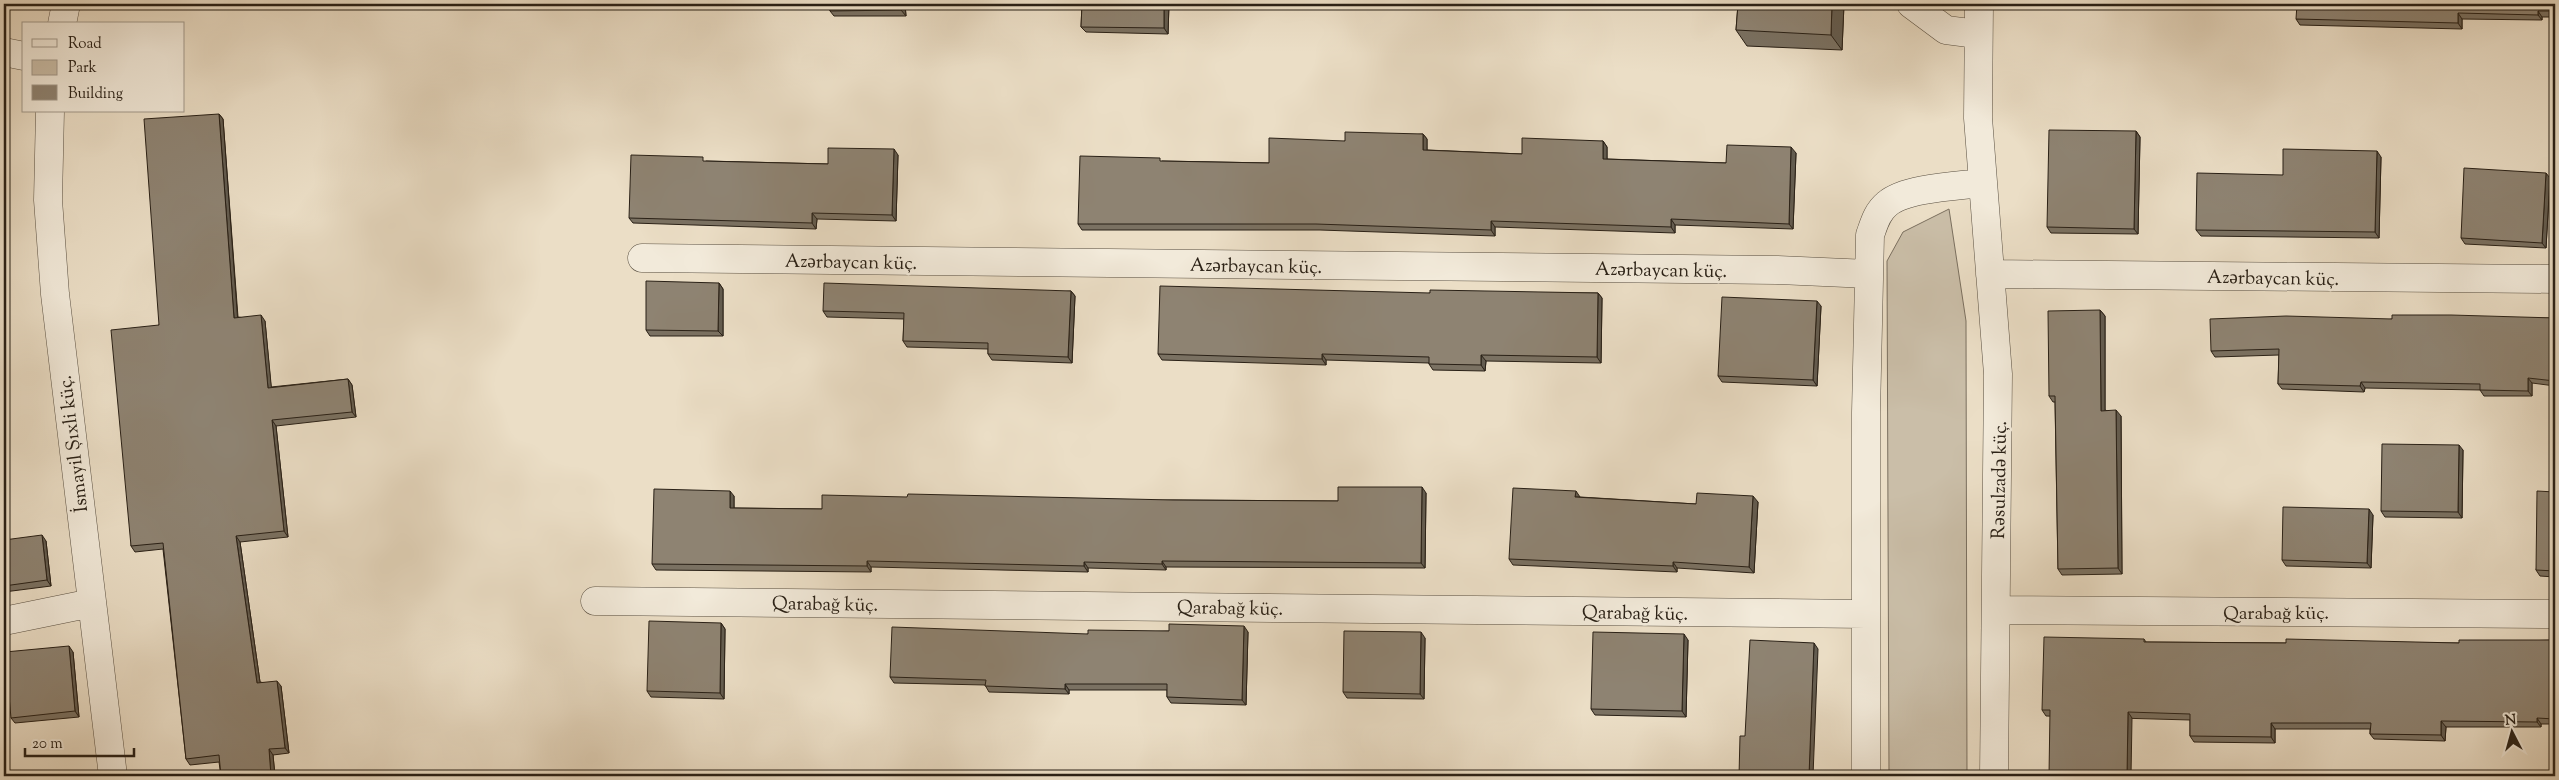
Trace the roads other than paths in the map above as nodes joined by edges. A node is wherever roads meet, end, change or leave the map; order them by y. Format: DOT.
graph roads {
  1 [pos="66,4"];
  2 [pos="1911,4"];
  3 [pos="1979,4"];
  4 [pos="62,22"];
  5 [pos="1977,34"];
  6 [pos="4,52"];
  7 [pos="22,56"];
  8 [pos="50,112"];
  9 [pos="1982,184"];
  10 [pos="642,258"];
  11 [pos="1869,274"];
  12 [pos="1990,274"];
  13 [pos="2555,279"];
  14 [pos="594,601"];
  15 [pos="92,603"];
  16 [pos="1996,610"];
  17 [pos="1866,614"];
  18 [pos="2555,614"];
  19 [pos="4,621"];
  20 [pos="113,776"];
  21 [pos="1866,776"];
  22 [pos="1994,776"];
  1 -- 4 [label="street"];
  2 -- 5 [label="street"];
  3 -- 5 [label="street"];
  5 -- 9 [label="street, Rəsulzadə küç."];
  6 -- 7 [label="street"];
  8 -- 15 [label="street, İsmayil Şıxli küç."];
  9 -- 11 [label="street"];
  9 -- 12 [label="street, Rəsulzadə küç."];
  10 -- 11 [label="street, Azərbaycan küç."];
  11 -- 17 [label="street"];
  12 -- 13 [label="street, Azərbaycan küç."];
  12 -- 16 [label="street, Rəsulzadə küç."];
  14 -- 17 [label="street, Qarabağ küç."];
  15 -- 19 [label="street"];
  15 -- 20 [label="street, İsmayil Şıxli küç."];
  16 -- 18 [label="street, Qarabağ küç."];
  16 -- 22 [label="street, Rəsulzadə küç."];
  17 -- 21 [label="street"];
}
